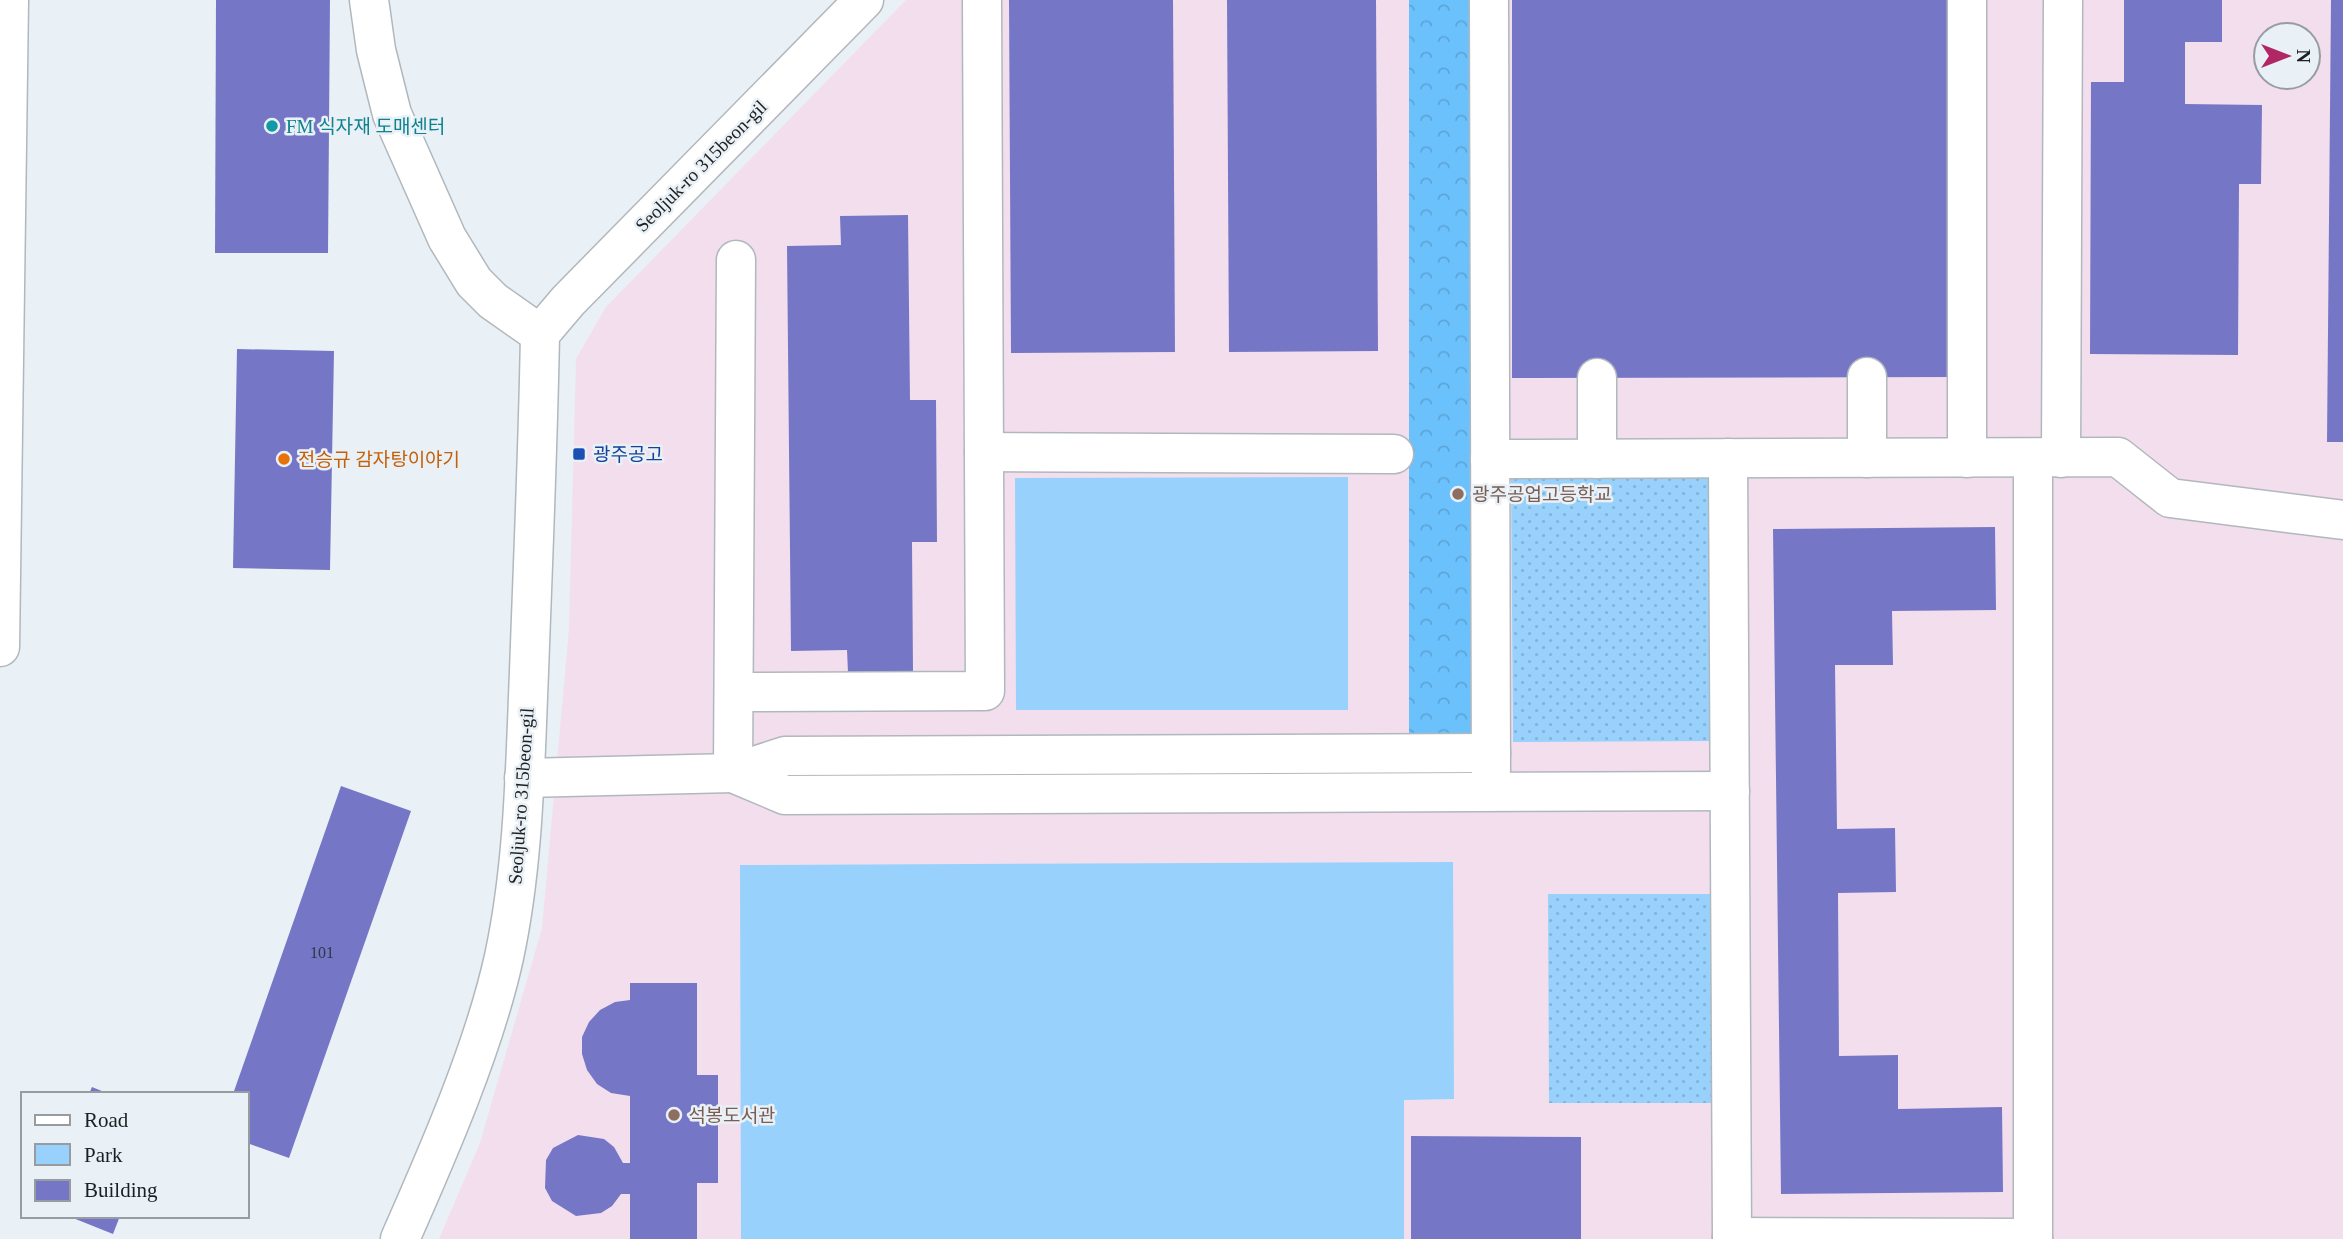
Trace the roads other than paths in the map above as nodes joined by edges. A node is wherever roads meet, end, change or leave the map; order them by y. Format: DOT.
graph roads {
  1 [pos="9,0"];
  2 [pos="369,0"];
  3 [pos="864,0"];
  4 [pos="982,0"];
  5 [pos="1489,0"];
  6 [pos="1967,0"];
  7 [pos="2063,0"];
  8 [pos="736,260"];
  9 [pos="541,334"];
  10 [pos="1867,377"];
  11 [pos="1597,378"];
  12 [pos="984,452"];
  13 [pos="1394,454"];
  14 [pos="1728,458"];
  15 [pos="1867,458"];
  16 [pos="1966,458"];
  17 [pos="2047,458"];
  18 [pos="1490,459"];
  19 [pos="1597,459"];
  20 [pos="2343,520"];
  21 [pos="0,647"];
  22 [pos="734,692"];
  23 [pos="1491,753"];
  24 [pos="733,773"];
  25 [pos="524,778"];
  26 [pos="1730,791"];
  27 [pos="1491,792"];
  28 [pos="1732,1238"];
  29 [pos="2033,1238"];
  30 [pos="400,1239"];
  1 -- 21 [label="street"];
  2 -- 9 [label="street"];
  3 -- 9 [label="street, Seoljuk-ro 315beon-gil"];
  4 -- 12 [label="street"];
  5 -- 18 [label="street"];
  6 -- 16 [label="street"];
  7 -- 17 [label="street"];
  8 -- 22 [label="street"];
  9 -- 25 [label="street, Seoljuk-ro 315beon-gil"];
  10 -- 15 [label="street"];
  11 -- 19 [label="street"];
  12 -- 13 [label="street"];
  12 -- 22 [label="street"];
  14 -- 15 [label="street"];
  14 -- 19 [label="street"];
  14 -- 26 [label="street"];
  15 -- 16 [label="street"];
  16 -- 17 [label="street"];
  17 -- 20 [label="street"];
  17 -- 29 [label="street"];
  18 -- 19 [label="street"];
  18 -- 23 [label="street"];
  22 -- 24 [label="street"];
  23 -- 24 [label="street"];
  23 -- 27 [label="street"];
  24 -- 25 [label="street"];
  24 -- 27 [label="street"];
  25 -- 30 [label="street, Seoljuk-ro 315beon-gil"];
  26 -- 27 [label="street"];
  26 -- 28 [label="street"];
  28 -- 29 [label="street"];
}
